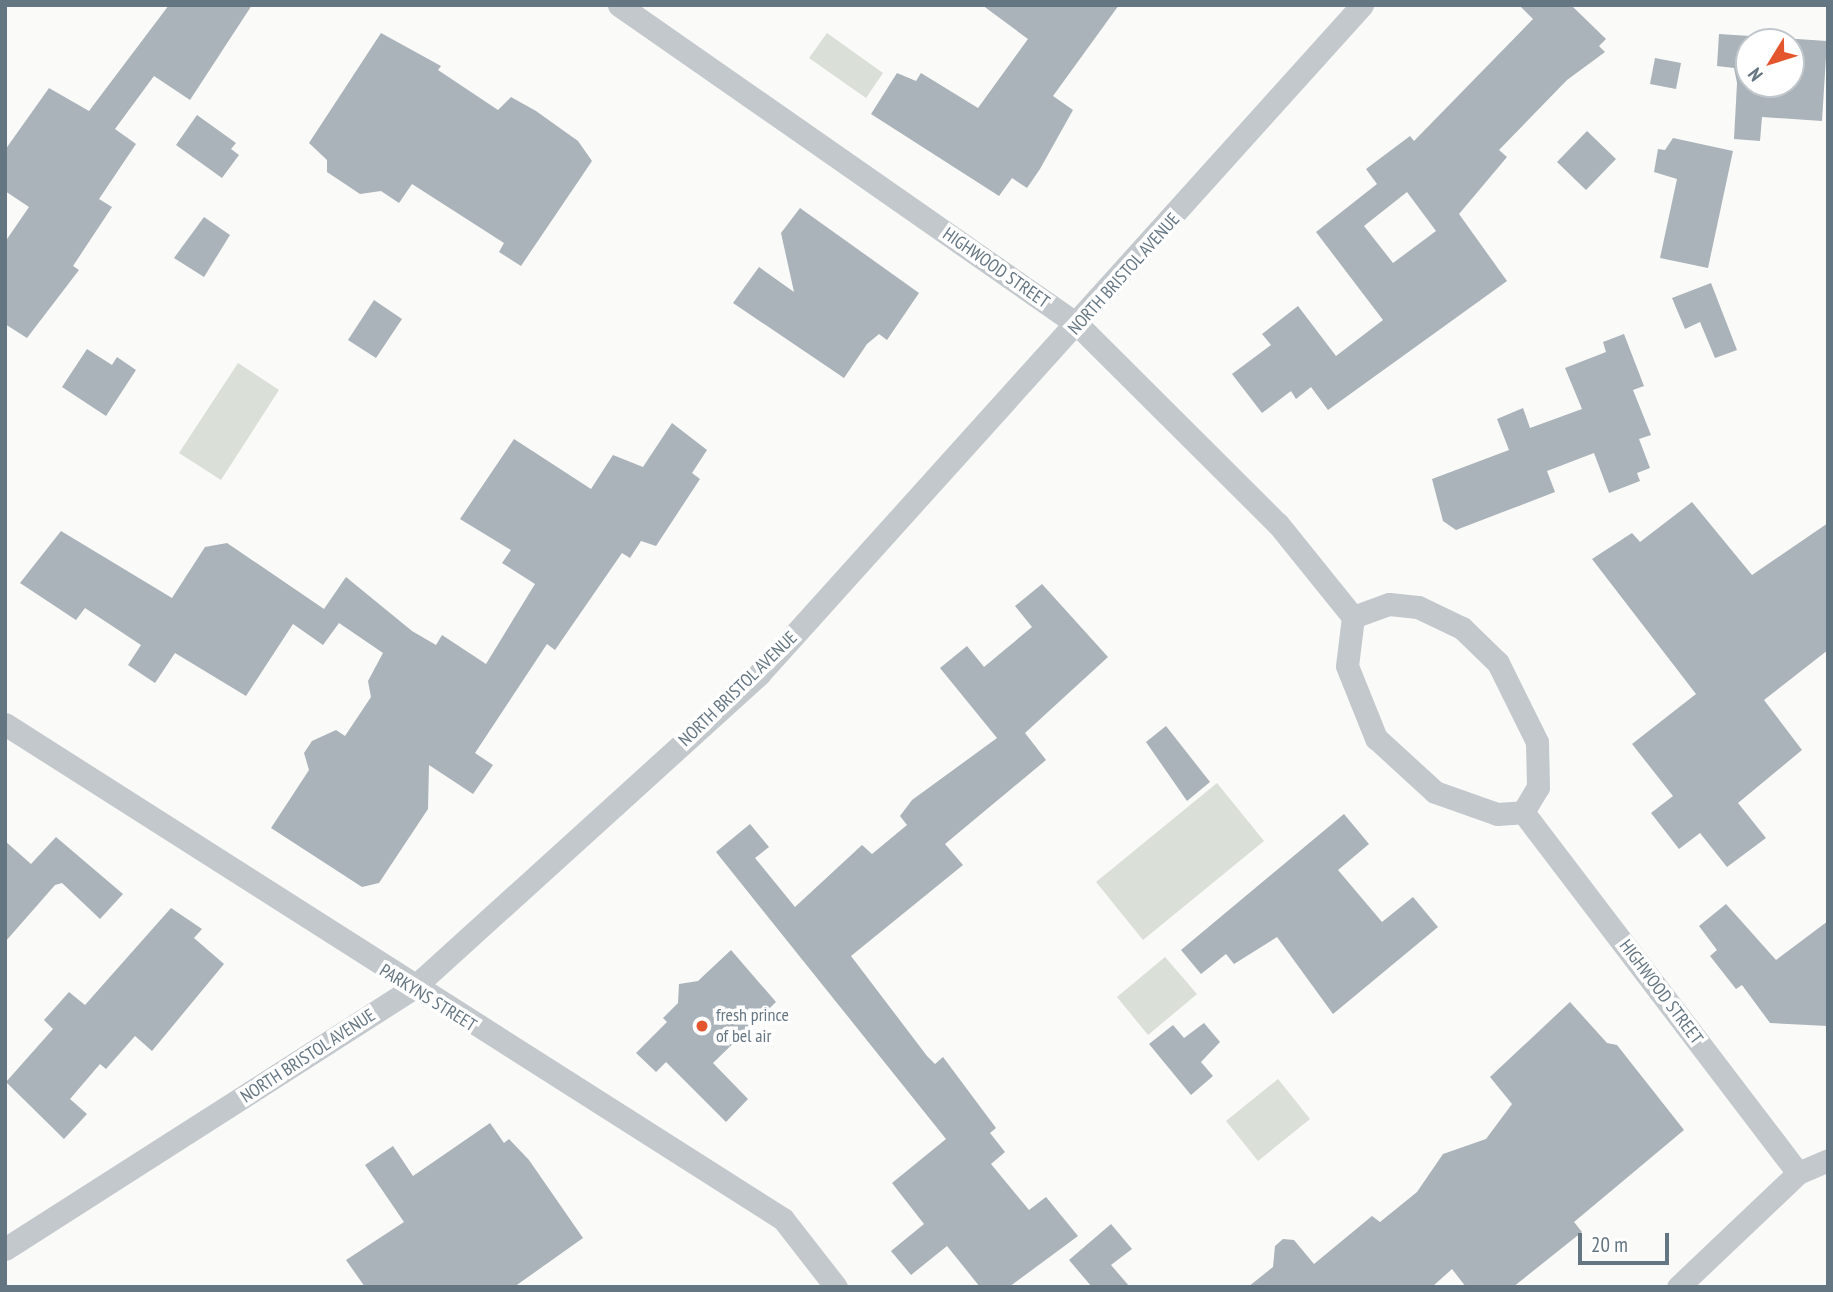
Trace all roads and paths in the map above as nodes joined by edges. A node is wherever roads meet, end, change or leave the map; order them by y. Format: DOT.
graph roads {
  1 [pos="619,5"];
  2 [pos="1362,5"];
  3 [pos="1078,325"];
  4 [pos="1353,617"];
  5 [pos="5,724"];
  6 [pos="1523,812"];
  7 [pos="412,989"];
  8 [pos="1828,1160"];
  9 [pos="1798,1173"];
  10 [pos="5,1250"];
  11 [pos="836,1287"];
  12 [pos="1678,1287"];
  1 -- 3 [label="street, HIGHWOOD STREET"];
  2 -- 3 [label="street, NORTH BRISTOL AVENUE"];
  3 -- 4 [label="street, HIGHWOOD STREET"];
  3 -- 7 [label="street, NORTH BRISTOL AVENUE"];
  4 -- 6 [label="street"];
  4 -- 6 [label="street"];
  5 -- 7 [label="street, PARKYNS STREET"];
  6 -- 9 [label="street, HIGHWOOD STREET"];
  7 -- 10 [label="street, NORTH BRISTOL AVENUE"];
  7 -- 11 [label="street, PARKYNS STREET"];
  8 -- 9 [label="street"];
  9 -- 12 [label="street"];
}
